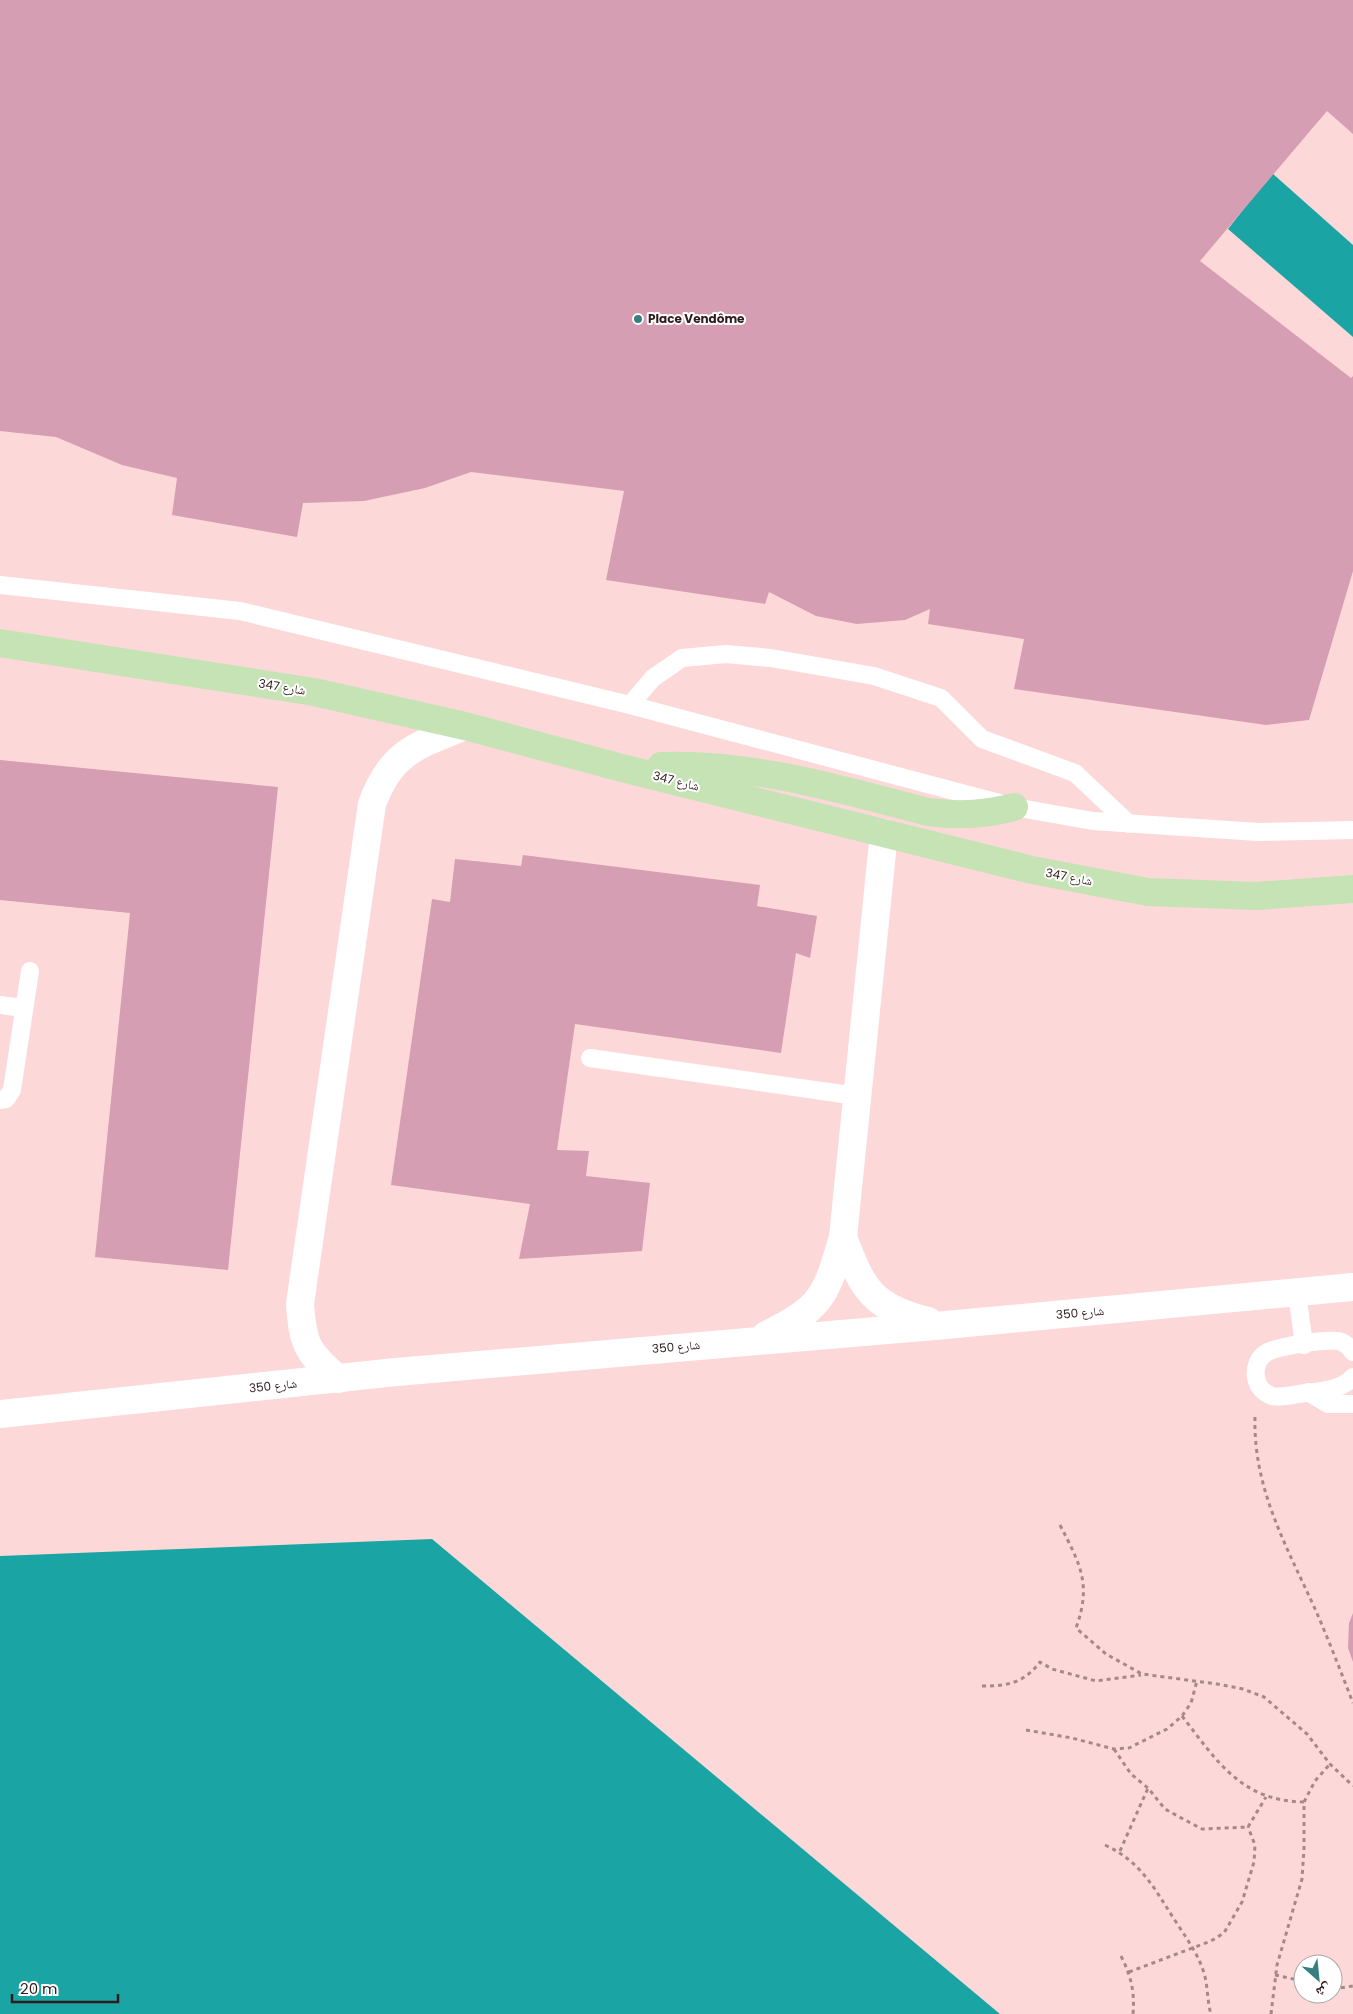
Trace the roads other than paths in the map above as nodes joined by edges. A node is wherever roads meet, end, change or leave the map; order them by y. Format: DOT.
graph roads {
  1 [pos="0,586"];
  2 [pos="0,643"];
  3 [pos="630,705"];
  4 [pos="464,726"];
  5 [pos="622,768"];
  6 [pos="1014,807"];
  7 [pos="1129,824"];
  8 [pos="1353,830"];
  9 [pos="884,833"];
  10 [pos="1353,889"];
  11 [pos="30,971"];
  12 [pos="0,1005"];
  13 [pos="23,1008"];
  14 [pos="590,1058"];
  15 [pos="857,1096"];
  16 [pos="0,1100"];
  17 [pos="843,1237"];
  18 [pos="1353,1287"];
  19 [pos="1297,1293"];
  20 [pos="946,1325"];
  21 [pos="756,1340"];
  22 [pos="1304,1345"];
  23 [pos="1353,1352"];
  24 [pos="1353,1377"];
  25 [pos="338,1379"];
  26 [pos="1308,1392"];
  27 [pos="1353,1404"];
  28 [pos="0,1414"];
  1 -- 3 [label="lane"];
  2 -- 4 [label="main road, شارع 347"];
  3 -- 6 [label="lane"];
  3 -- 7 [label="lane"];
  4 -- 5 [label="main road, شارع 347"];
  4 -- 25 [label="street"];
  5 -- 6 [label="main road"];
  5 -- 9 [label="main road, شارع 347"];
  6 -- 7 [label="lane"];
  7 -- 8 [label="lane"];
  9 -- 10 [label="main road, شارع 347"];
  9 -- 15 [label="street"];
  11 -- 13 [label="lane"];
  12 -- 13 [label="lane"];
  13 -- 16 [label="lane"];
  14 -- 15 [label="lane"];
  15 -- 17 [label="street"];
  17 -- 20 [label="street"];
  17 -- 21 [label="street"];
  18 -- 19 [label="street, شارع 350"];
  19 -- 20 [label="street, شارع 350"];
  19 -- 22 [label="lane"];
  20 -- 21 [label="street, شارع 350"];
  21 -- 25 [label="street, شارع 350"];
  22 -- 23 [label="lane"];
  22 -- 26 [label="lane"];
  24 -- 26 [label="lane"];
  25 -- 28 [label="street, شارع 350"];
  26 -- 27 [label="lane"];
}
